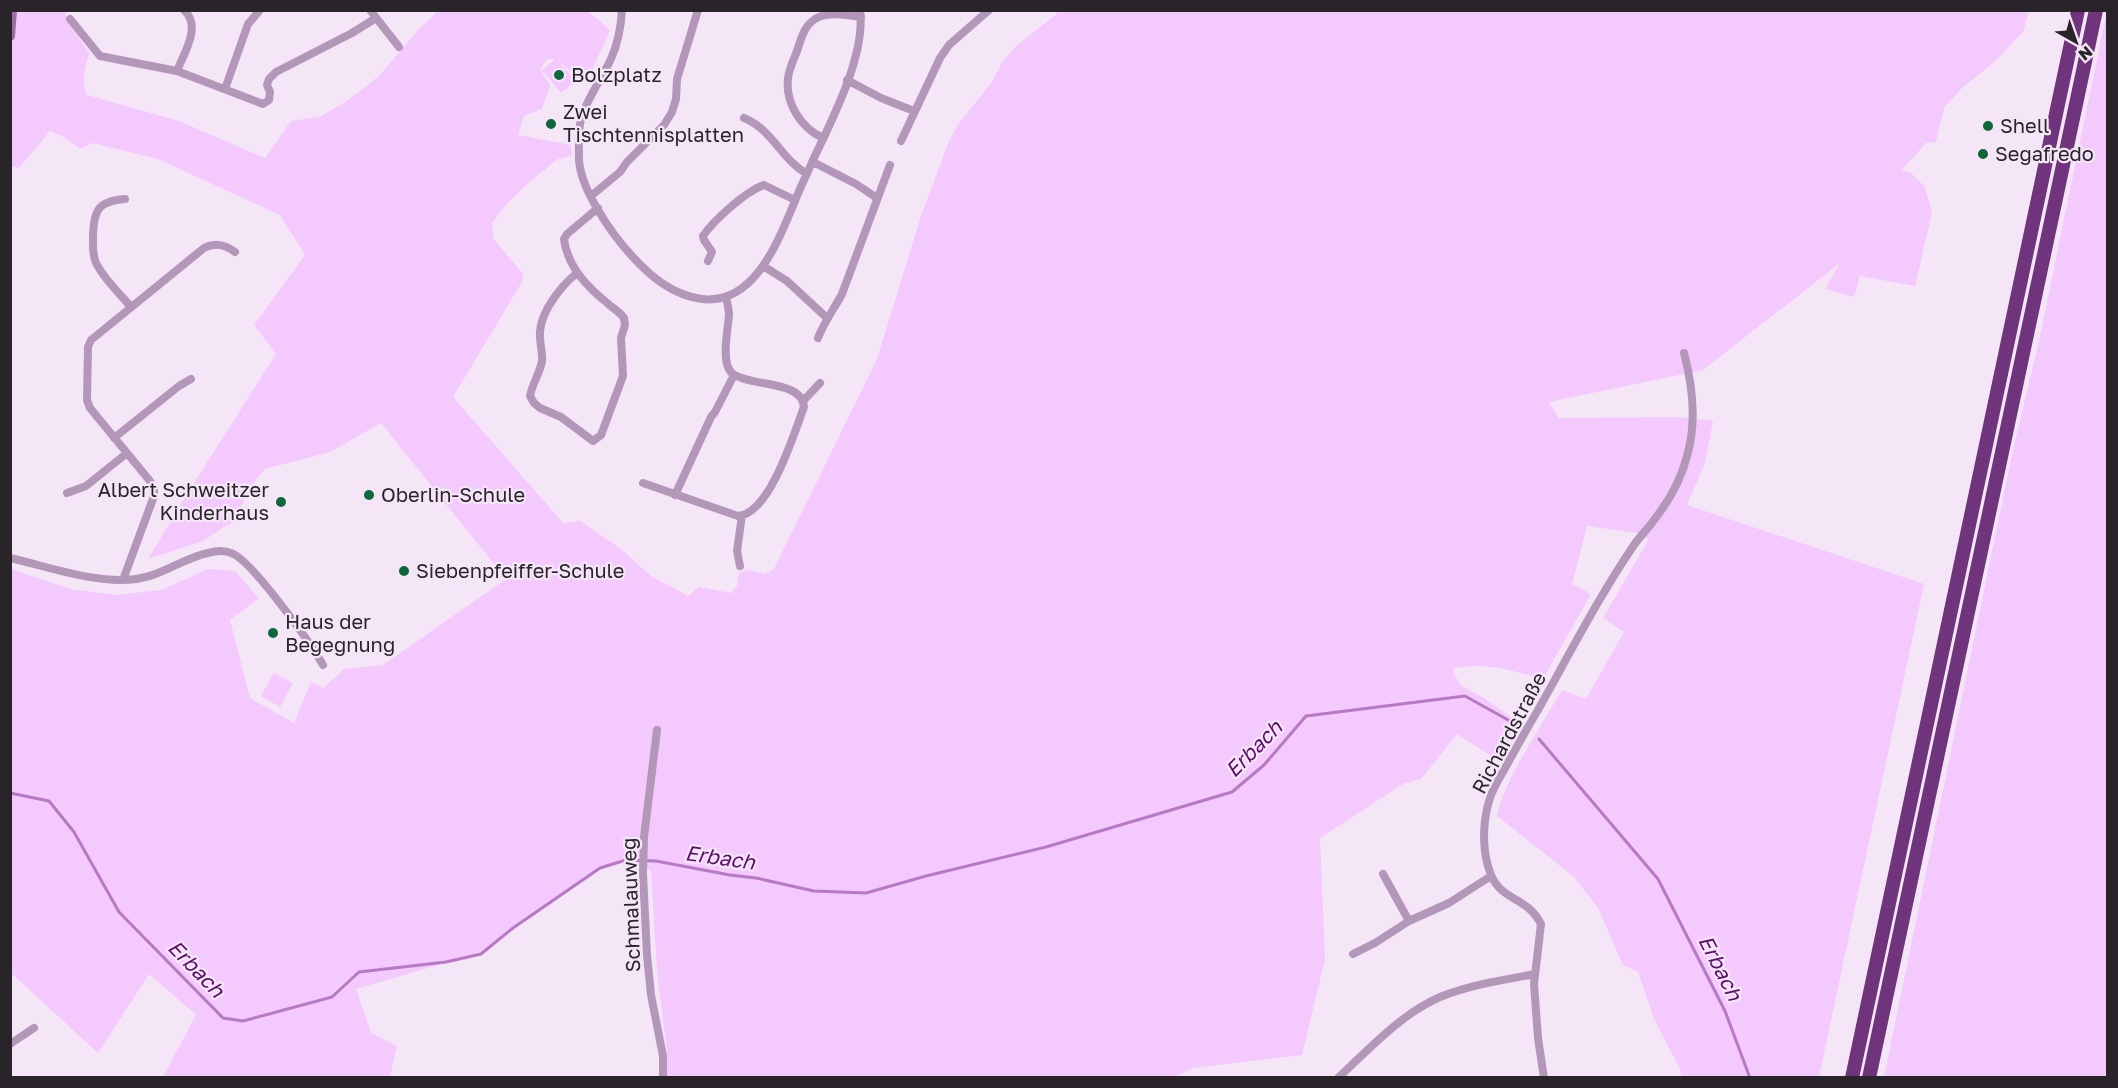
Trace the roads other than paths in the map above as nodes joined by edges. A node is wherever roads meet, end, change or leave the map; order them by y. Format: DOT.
graph roads {
  1 [pos="12,10"];
  2 [pos="184,10"];
  3 [pos="370,10"];
  4 [pos="622,10"];
  5 [pos="698,10"];
  6 [pos="2077,10"];
  7 [pos="2096,10"];
  8 [pos="257,11"];
  9 [pos="988,11"];
  10 [pos="861,14"];
  11 [pos="376,18"];
  12 [pos="70,19"];
  13 [pos="10,36"];
  14 [pos="399,47"];
  15 [pos="177,71"];
  16 [pos="847,80"];
  17 [pos="225,89"];
  18 [pos="914,111"];
  19 [pos="744,118"];
  20 [pos="823,138"];
  21 [pos="901,141"];
  22 [pos="813,162"];
  23 [pos="890,165"];
  24 [pos="807,174"];
  25 [pos="591,196"];
  26 [pos="877,198"];
  27 [pos="125,200"];
  28 [pos="795,200"];
  29 [pos="598,208"];
  30 [pos="235,252"];
  31 [pos="708,261"];
  32 [pos="763,266"];
  33 [pos="577,273"];
  34 [pos="726,297"];
  35 [pos="131,307"];
  36 [pos="827,318"];
  37 [pos="818,338"];
  38 [pos="1684,353"];
  39 [pos="734,375"];
  40 [pos="191,379"];
  41 [pos="820,383"];
  42 [pos="804,400"];
  43 [pos="114,438"];
  44 [pos="127,453"];
  45 [pos="643,483"];
  46 [pos="67,493"];
  47 [pos="675,495"];
  48 [pos="742,515"];
  49 [pos="10,558"];
  50 [pos="740,566"];
  51 [pos="123,580"];
  52 [pos="323,664"];
  53 [pos="657,730"];
  54 [pos="1383,874"];
  55 [pos="1491,876"];
  56 [pos="1409,921"];
  57 [pos="1353,954"];
  58 [pos="1534,974"];
  59 [pos="34,1028"];
  60 [pos="10,1044"];
  61 [pos="663,1077"];
  62 [pos="1338,1077"];
  63 [pos="1544,1077"];
  64 [pos="1852,1077"];
  65 [pos="1869,1077"];
  1 -- 13 [label="street"];
  2 -- 15 [label="street"];
  3 -- 11 [label="street"];
  4 -- 25 [label="street"];
  5 -- 25 [label="street"];
  6 -- 64 [label="highway"];
  7 -- 65 [label="highway"];
  8 -- 17 [label="street"];
  9 -- 18 [label="street"];
  10 -- 16 [label="street"];
  10 -- 20 [label="street"];
  11 -- 14 [label="street"];
  11 -- 17 [label="street"];
  12 -- 15 [label="street"];
  15 -- 17 [label="street"];
  16 -- 18 [label="street"];
  16 -- 20 [label="street"];
  18 -- 21 [label="street"];
  19 -- 24 [label="street"];
  20 -- 22 [label="street"];
  22 -- 24 [label="street"];
  22 -- 26 [label="street"];
  23 -- 26 [label="street"];
  24 -- 28 [label="street"];
  25 -- 29 [label="street"];
  26 -- 36 [label="street"];
  27 -- 35 [label="street"];
  28 -- 31 [label="street"];
  28 -- 32 [label="street"];
  29 -- 33 [label="street"];
  29 -- 34 [label="street"];
  30 -- 35 [label="street"];
  32 -- 34 [label="street"];
  32 -- 36 [label="street"];
  33 -- 33 [label="street"];
  34 -- 39 [label="street"];
  35 -- 43 [label="street"];
  36 -- 37 [label="street"];
  38 -- 55 [label="street, Richardstraße"];
  39 -- 42 [label="street"];
  39 -- 47 [label="street"];
  40 -- 43 [label="street"];
  41 -- 42 [label="street"];
  42 -- 48 [label="street"];
  43 -- 44 [label="street"];
  44 -- 46 [label="street"];
  44 -- 51 [label="street"];
  45 -- 47 [label="street"];
  47 -- 48 [label="street"];
  48 -- 50 [label="street"];
  49 -- 51 [label="street"];
  51 -- 52 [label="street"];
  53 -- 61 [label="street, Schmalauweg"];
  54 -- 56 [label="street"];
  55 -- 56 [label="street"];
  55 -- 58 [label="street"];
  56 -- 57 [label="street"];
  58 -- 62 [label="street"];
  58 -- 63 [label="street"];
  59 -- 60 [label="street"];
}
